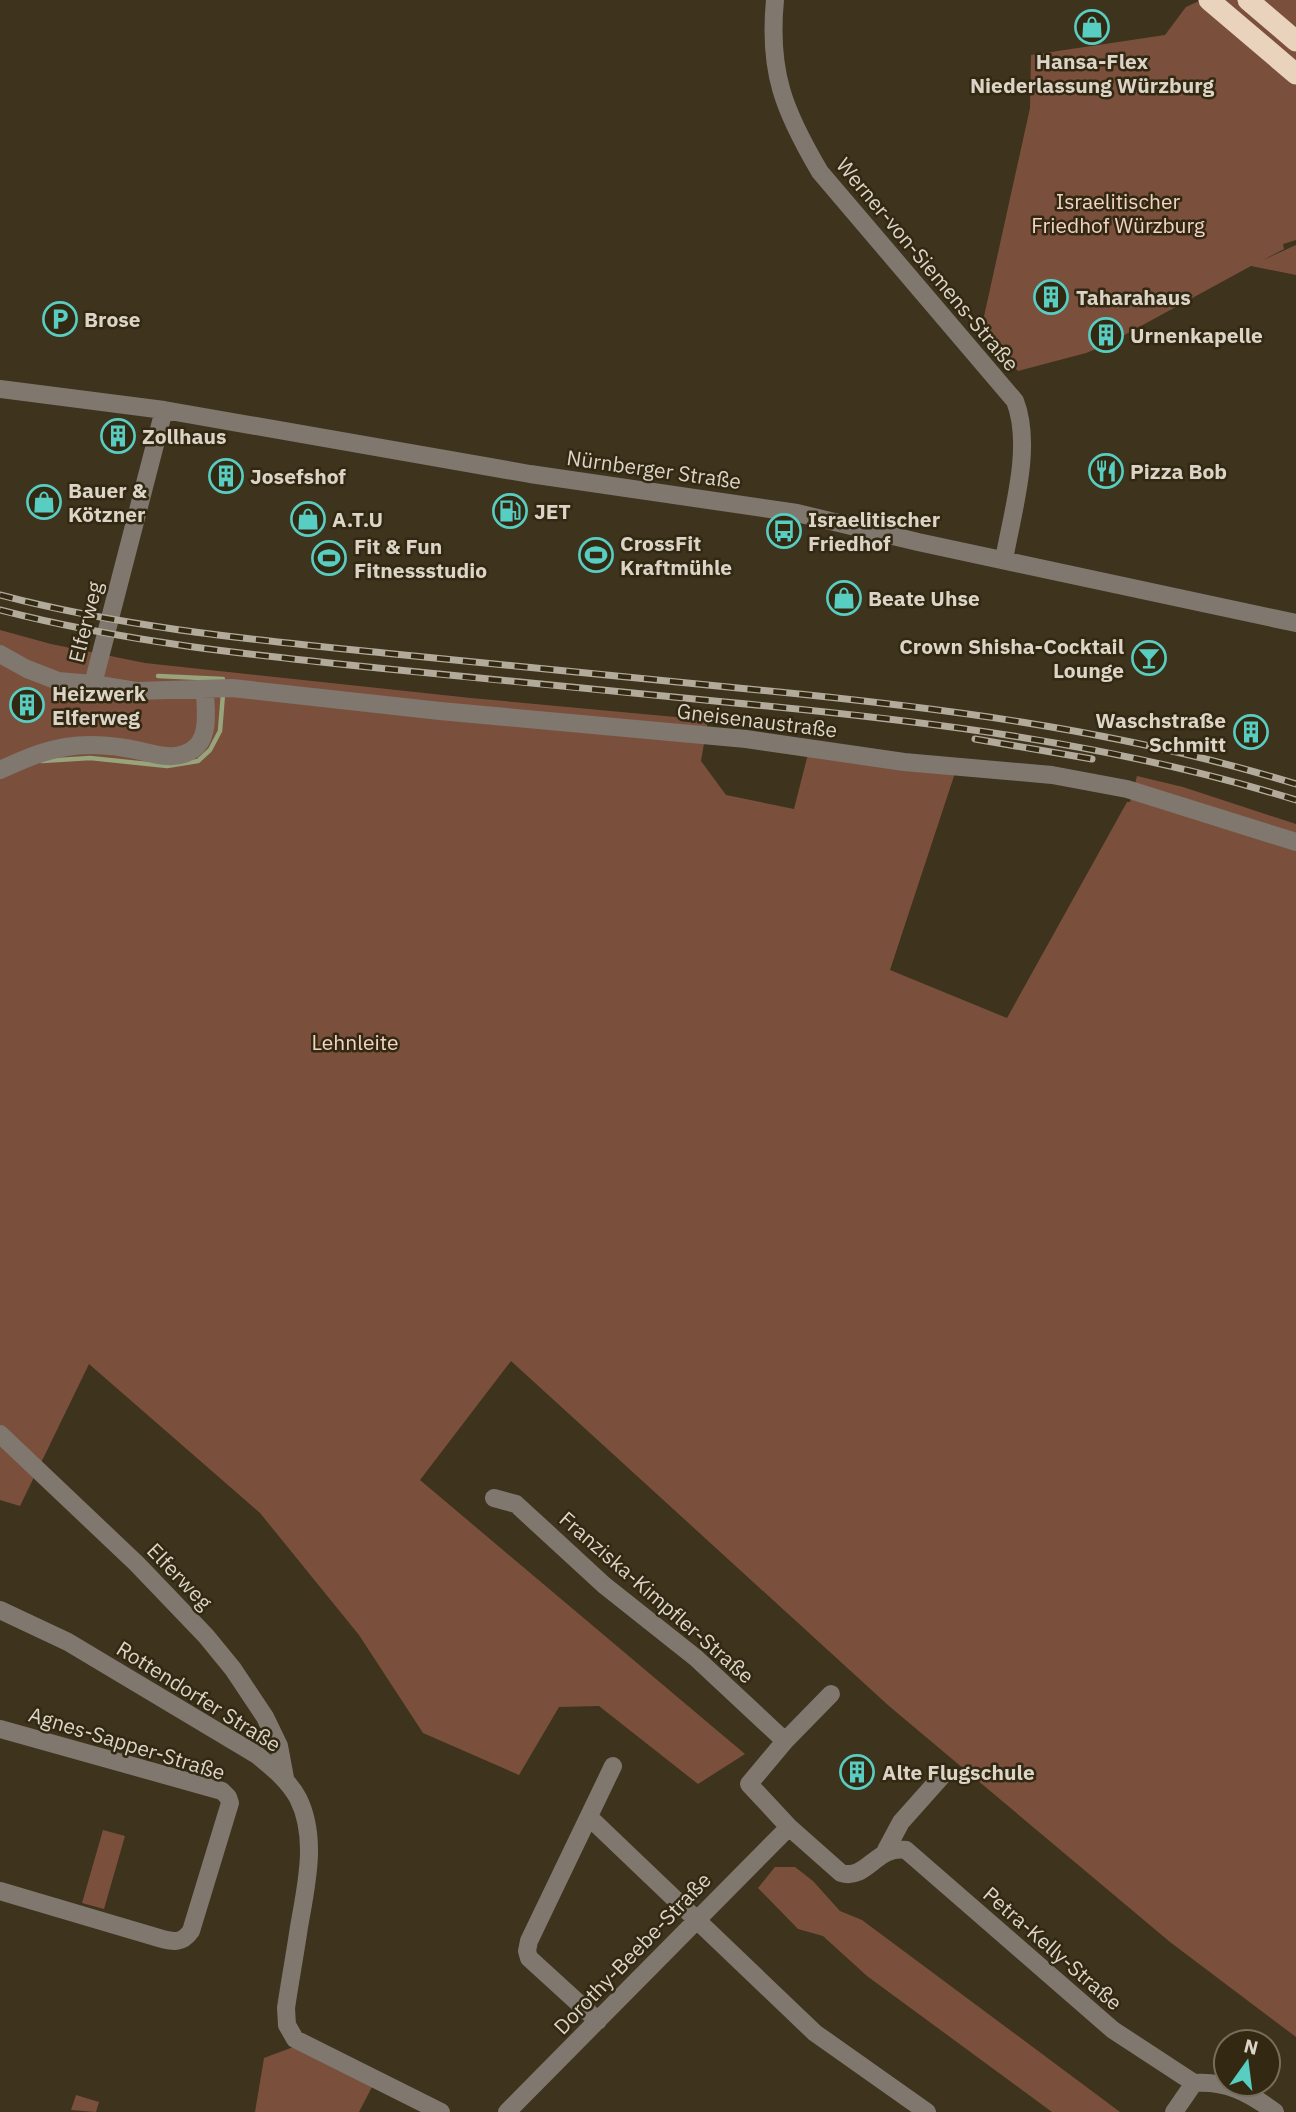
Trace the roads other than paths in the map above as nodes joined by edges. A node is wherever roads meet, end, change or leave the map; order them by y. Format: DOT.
graph roads {
  1 [pos="776,0"];
  2 [pos="1209,0"];
  3 [pos="1248,0"];
  4 [pos="1296,41"];
  5 [pos="1296,74"];
  6 [pos="0,389"];
  7 [pos="164,410"];
  8 [pos="1004,560"];
  9 [pos="1296,623"];
  10 [pos="0,654"];
  11 [pos="93,684"];
  12 [pos="205,689"];
  13 [pos="0,770"];
  14 [pos="1296,842"];
  15 [pos="0,1433"];
  16 [pos="494,1498"];
  17 [pos="0,1610"];
  18 [pos="831,1694"];
  19 [pos="0,1729"];
  20 [pos="785,1741"];
  21 [pos="613,1766"];
  22 [pos="942,1776"];
  23 [pos="285,1779"];
  24 [pos="589,1817"];
  25 [pos="789,1827"];
  26 [pos="886,1850"];
  27 [pos="0,1891"];
  28 [pos="697,1919"];
  29 [pos="598,2021"];
  30 [pos="1194,2083"];
  31 [pos="441,2112"];
  32 [pos="508,2112"];
  33 [pos="927,2112"];
  34 [pos="1174,2112"];
  35 [pos="1275,2112"];
  1 -- 8 [label="street, Werner-von-Siemens-Straße"];
  2 -- 5 [label="highway"];
  3 -- 4 [label="highway"];
  6 -- 7 [label="street, Nürnberger Straße"];
  7 -- 8 [label="street, Nürnberger Straße"];
  7 -- 11 [label="street, Elferweg"];
  8 -- 9 [label="street, Nürnberger Straße"];
  10 -- 11 [label="street"];
  11 -- 12 [label="street, Elferweg"];
  12 -- 13 [label="street"];
  12 -- 14 [label="street, Gneisenaustraße"];
  15 -- 23 [label="street, Elferweg"];
  16 -- 20 [label="street, Franziska-Kimpfler-Straße"];
  17 -- 23 [label="street, Rottendorfer Straße"];
  18 -- 20 [label="street"];
  19 -- 27 [label="street, Agnes-Sapper-Straße"];
  20 -- 25 [label="street"];
  21 -- 24 [label="street"];
  22 -- 26 [label="street"];
  23 -- 31 [label="street, Rottendorfer Straße"];
  24 -- 28 [label="street"];
  24 -- 29 [label="street"];
  25 -- 26 [label="street"];
  25 -- 28 [label="street, Dorothy-Beebe-Straße"];
  26 -- 30 [label="street, Petra-Kelly-Straße"];
  28 -- 29 [label="street, Dorothy-Beebe-Straße"];
  28 -- 33 [label="street"];
  29 -- 32 [label="street, Dorothy-Beebe-Straße"];
  30 -- 34 [label="street"];
  30 -- 35 [label="street"];
}
